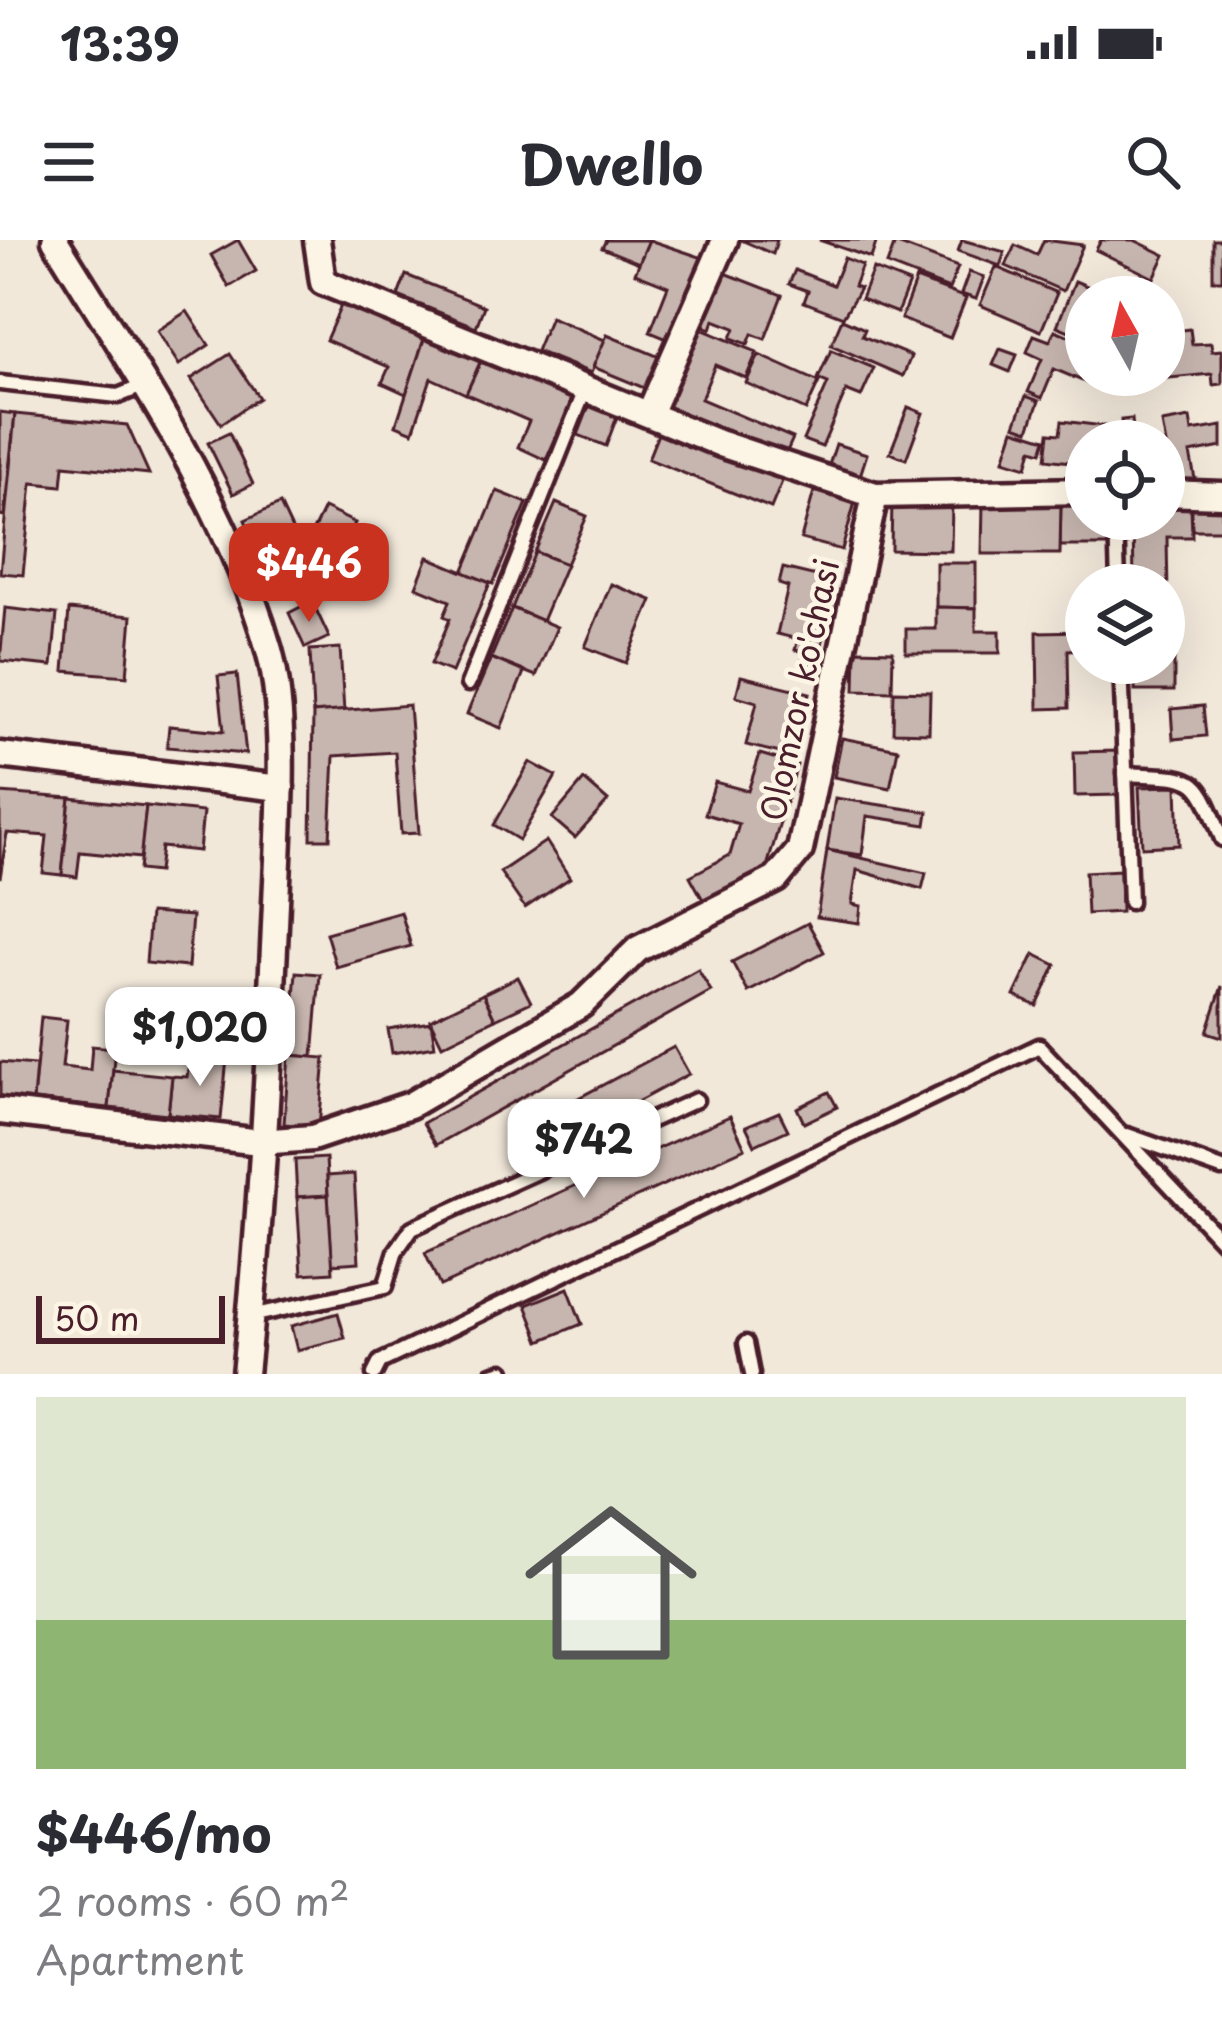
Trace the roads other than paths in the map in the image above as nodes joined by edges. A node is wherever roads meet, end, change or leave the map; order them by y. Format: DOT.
graph roads {
  1 [pos="55,240"];
  2 [pos="317,240"];
  3 [pos="725,240"];
  4 [pos="0,383"];
  5 [pos="145,385"];
  6 [pos="585,390"];
  7 [pos="649,414"];
  8 [pos="1065,491"];
  9 [pos="1185,494"];
  10 [pos="875,495"];
  11 [pos="1222,495"];
  12 [pos="468,684"];
  13 [pos="1122,684"];
  14 [pos="0,755"];
  15 [pos="1125,773"];
  16 [pos="281,788"];
  17 [pos="1222,839"];
  18 [pos="1130,902"];
  19 [pos="696,1100"];
  20 [pos="0,1112"];
  21 [pos="1125,1134"];
  22 [pos="260,1142"];
  23 [pos="1222,1169"];
  24 [pos="1222,1241"];
  25 [pos="251,1316"];
  26 [pos="746,1343"];
  27 [pos="245,1374"];
  28 [pos="374,1374"];
  29 [pos="752,1374"];
  1 -- 5 [label="street"];
  2 -- 6 [label="street"];
  3 -- 7 [label="street"];
  4 -- 5 [label="lane"];
  5 -- 16 [label="street"];
  6 -- 7 [label="street"];
  6 -- 12 [label="lane"];
  7 -- 10 [label="street"];
  8 -- 10 [label="street"];
  9 -- 11 [label="street"];
  10 -- 22 [label="street, Olomzor ko'chasi"];
  13 -- 15 [label="lane"];
  14 -- 16 [label="street"];
  15 -- 17 [label="lane"];
  15 -- 18 [label="lane"];
  16 -- 22 [label="street"];
  19 -- 25 [label="lane"];
  20 -- 22 [label="street, Olomzor ko'chasi"];
  21 -- 23 [label="lane"];
  21 -- 24 [label="lane"];
  21 -- 28 [label="lane"];
  22 -- 25 [label="street"];
  25 -- 27 [label="street"];
  26 -- 29 [label="lane"];
}
